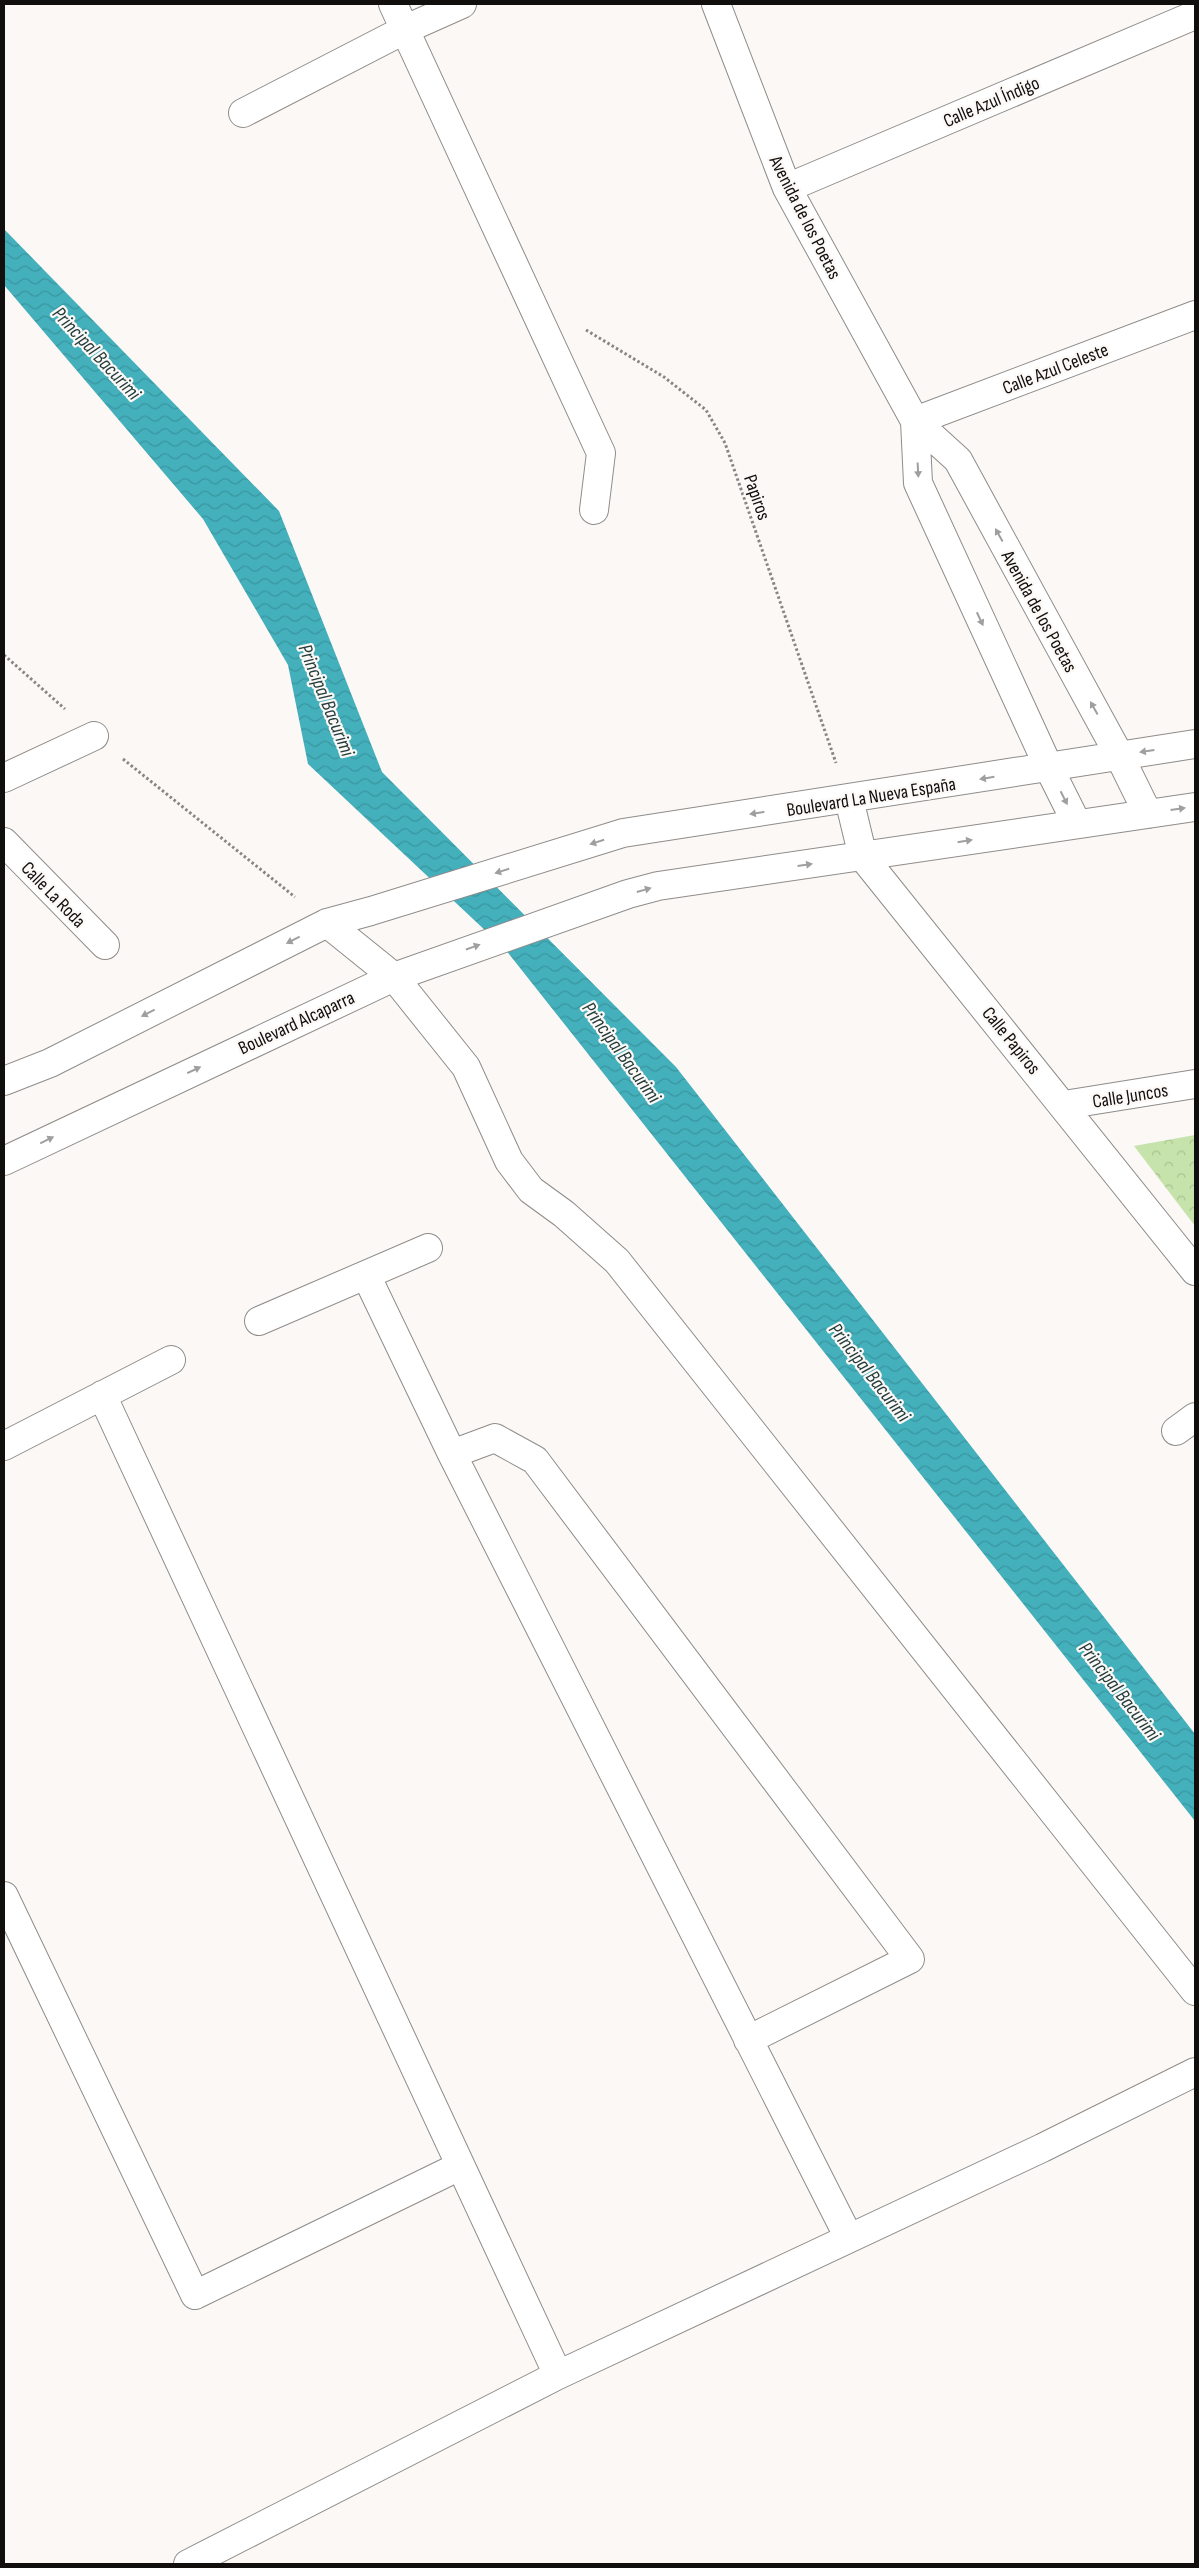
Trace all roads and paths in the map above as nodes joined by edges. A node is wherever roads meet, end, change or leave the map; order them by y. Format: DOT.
graph roads {
  1 [pos="393,4"];
  2 [pos="462,4"];
  3 [pos="716,4"];
  4 [pos="1195,15"];
  5 [pos="406,30"];
  6 [pos="243,113"];
  7 [pos="787,188"];
  8 [pos="1195,315"];
  9 [pos="584,328"];
  10 [pos="915,421"];
  11 [pos="594,510"];
  12 [pos="4,655"];
  13 [pos="94,736"];
  14 [pos="1195,744"];
  15 [pos="1119,755"];
  16 [pos="1049,768"];
  17 [pos="4,778"];
  18 [pos="848,799"];
  19 [pos="1195,807"];
  20 [pos="1148,814"];
  21 [pos="1077,824"];
  22 [pos="4,842"];
  23 [pos="864,857"];
  24 [pos="327,923"];
  25 [pos="105,945"];
  26 [pos="394,976"];
  27 [pos="4,1082"];
  28 [pos="1195,1084"];
  29 [pos="1064,1105"];
  30 [pos="4,1162"];
  31 [pos="428,1248"];
  32 [pos="1195,1271"];
  33 [pos="366,1275"];
  34 [pos="259,1321"];
  35 [pos="172,1360"];
  36 [pos="102,1396"];
  37 [pos="4,1446"];
  38 [pos="452,1454"];
  39 [pos="4,1896"];
  40 [pos="1195,1991"];
  41 [pos="748,2040"];
  42 [pos="1195,2072"];
  43 [pos="460,2166"];
  44 [pos="849,2238"];
  45 [pos="558,2375"];
  46 [pos="188,2564"];
  1 -- 5 [label="street"];
  2 -- 5 [label="street"];
  3 -- 7 [label="street, Avenida de los Poetas"];
  4 -- 7 [label="street, Calle Azul Índigo"];
  5 -- 6 [label="street"];
  5 -- 11 [label="street"];
  7 -- 10 [label="street, Avenida de los Poetas"];
  8 -- 10 [label="street, Calle Azul Celeste"];
  9 -- 18 [label="path, Papiros"];
  15 -- 10 [label="street, Avenida de los Poetas, one-way"];
  10 -- 16 [label="street, Avenida de los Poetas, one-way"];
  12 -- 13 [label="path"];
  13 -- 17 [label="street"];
  13 -- 24 [label="path"];
  14 -- 15 [label="street, Boulevard La Nueva España, one-way"];
  15 -- 16 [label="street, Boulevard La Nueva España"];
  15 -- 20 [label="street, Avenida de los Poetas"];
  16 -- 18 [label="street, Boulevard La Nueva España, one-way"];
  16 -- 21 [label="street, Avenida de los Poetas, one-way"];
  18 -- 23 [label="street, Calle Papiros"];
  18 -- 24 [label="street, Boulevard La Nueva España, one-way"];
  20 -- 19 [label="street, one-way"];
  20 -- 21 [label="street"];
  23 -- 21 [label="street, one-way"];
  22 -- 25 [label="street, Calle La Roda"];
  26 -- 23 [label="street, Boulevard Alcaparra, one-way"];
  23 -- 29 [label="street, Calle Papiros"];
  24 -- 26 [label="street"];
  24 -- 27 [label="street, one-way"];
  30 -- 26 [label="street, Boulevard Alcaparra, one-way"];
  26 -- 40 [label="street"];
  28 -- 29 [label="street, Calle Juncos"];
  29 -- 32 [label="street, Calle Papiros"];
  31 -- 33 [label="street"];
  33 -- 34 [label="street"];
  33 -- 38 [label="street"];
  35 -- 36 [label="street"];
  36 -- 37 [label="street"];
  36 -- 43 [label="street"];
  38 -- 41 [label="street"];
  38 -- 41 [label="street"];
  39 -- 43 [label="street"];
  41 -- 44 [label="street"];
  42 -- 44 [label="street"];
  43 -- 45 [label="street"];
  44 -- 45 [label="street"];
  45 -- 46 [label="street"];
}
